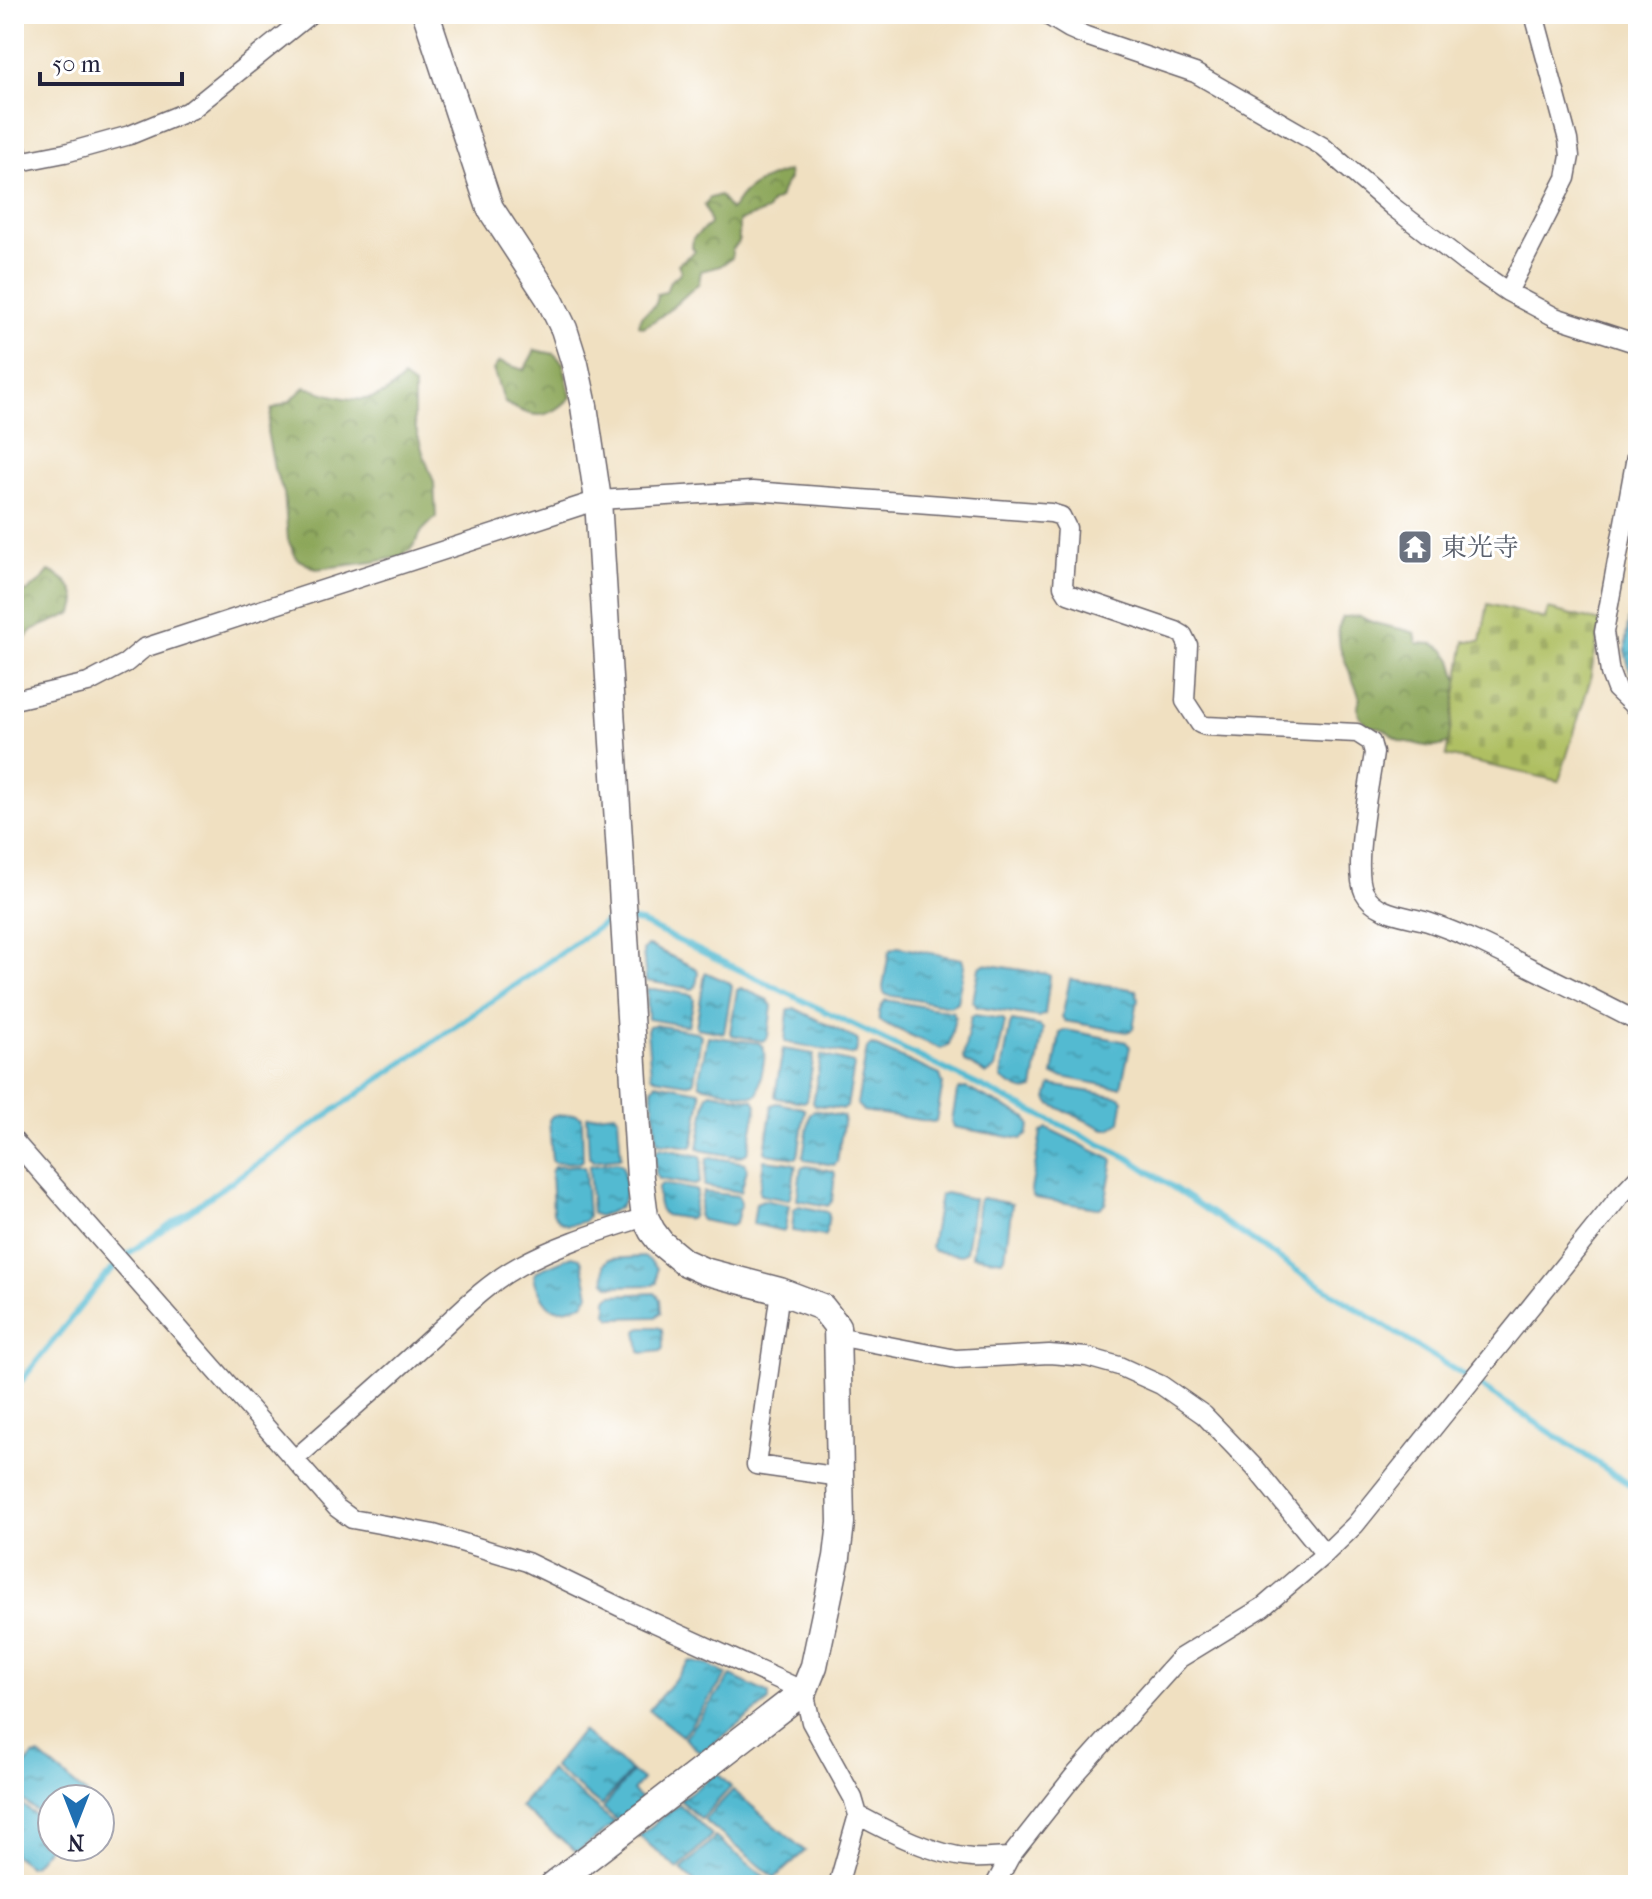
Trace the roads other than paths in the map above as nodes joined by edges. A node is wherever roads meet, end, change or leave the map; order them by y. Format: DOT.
graph roads {
  1 [pos="310,14"];
  2 [pos="426,14"];
  3 [pos="1045,14"];
  4 [pos="1534,14"];
  5 [pos="14,135"];
  6 [pos="17,162"];
  7 [pos="1508,292"];
  8 [pos="1638,344"];
  9 [pos="1638,446"];
  10 [pos="598,500"];
  11 [pos="14,700"];
  12 [pos="1638,710"];
  13 [pos="1638,1022"];
  14 [pos="14,1141"];
  15 [pos="1638,1177"];
  16 [pos="645,1217"];
  17 [pos="780,1291"];
  18 [pos="837,1336"];
  19 [pos="295,1459"];
  20 [pos="841,1477"];
  21 [pos="1325,1554"];
  22 [pos="804,1691"];
  23 [pos="858,1815"];
  24 [pos="1010,1857"];
  25 [pos="553,1885"];
  26 [pos="838,1885"];
  27 [pos="995,1885"];
  1 -- 6 [label="street"];
  2 -- 10 [label="street"];
  3 -- 7 [label="street"];
  4 -- 7 [label="street"];
  5 -- 6 [label="street"];
  7 -- 8 [label="street"];
  9 -- 12 [label="street"];
  10 -- 11 [label="street"];
  10 -- 13 [label="street"];
  10 -- 16 [label="street"];
  14 -- 19 [label="street"];
  15 -- 21 [label="street"];
  16 -- 17 [label="street"];
  16 -- 19 [label="street"];
  17 -- 18 [label="street"];
  17 -- 20 [label="street"];
  18 -- 20 [label="street"];
  18 -- 21 [label="street"];
  19 -- 22 [label="street"];
  20 -- 22 [label="street"];
  21 -- 24 [label="street"];
  22 -- 23 [label="street"];
  22 -- 25 [label="street"];
  23 -- 24 [label="street"];
  23 -- 26 [label="street"];
  24 -- 27 [label="street"];
}
